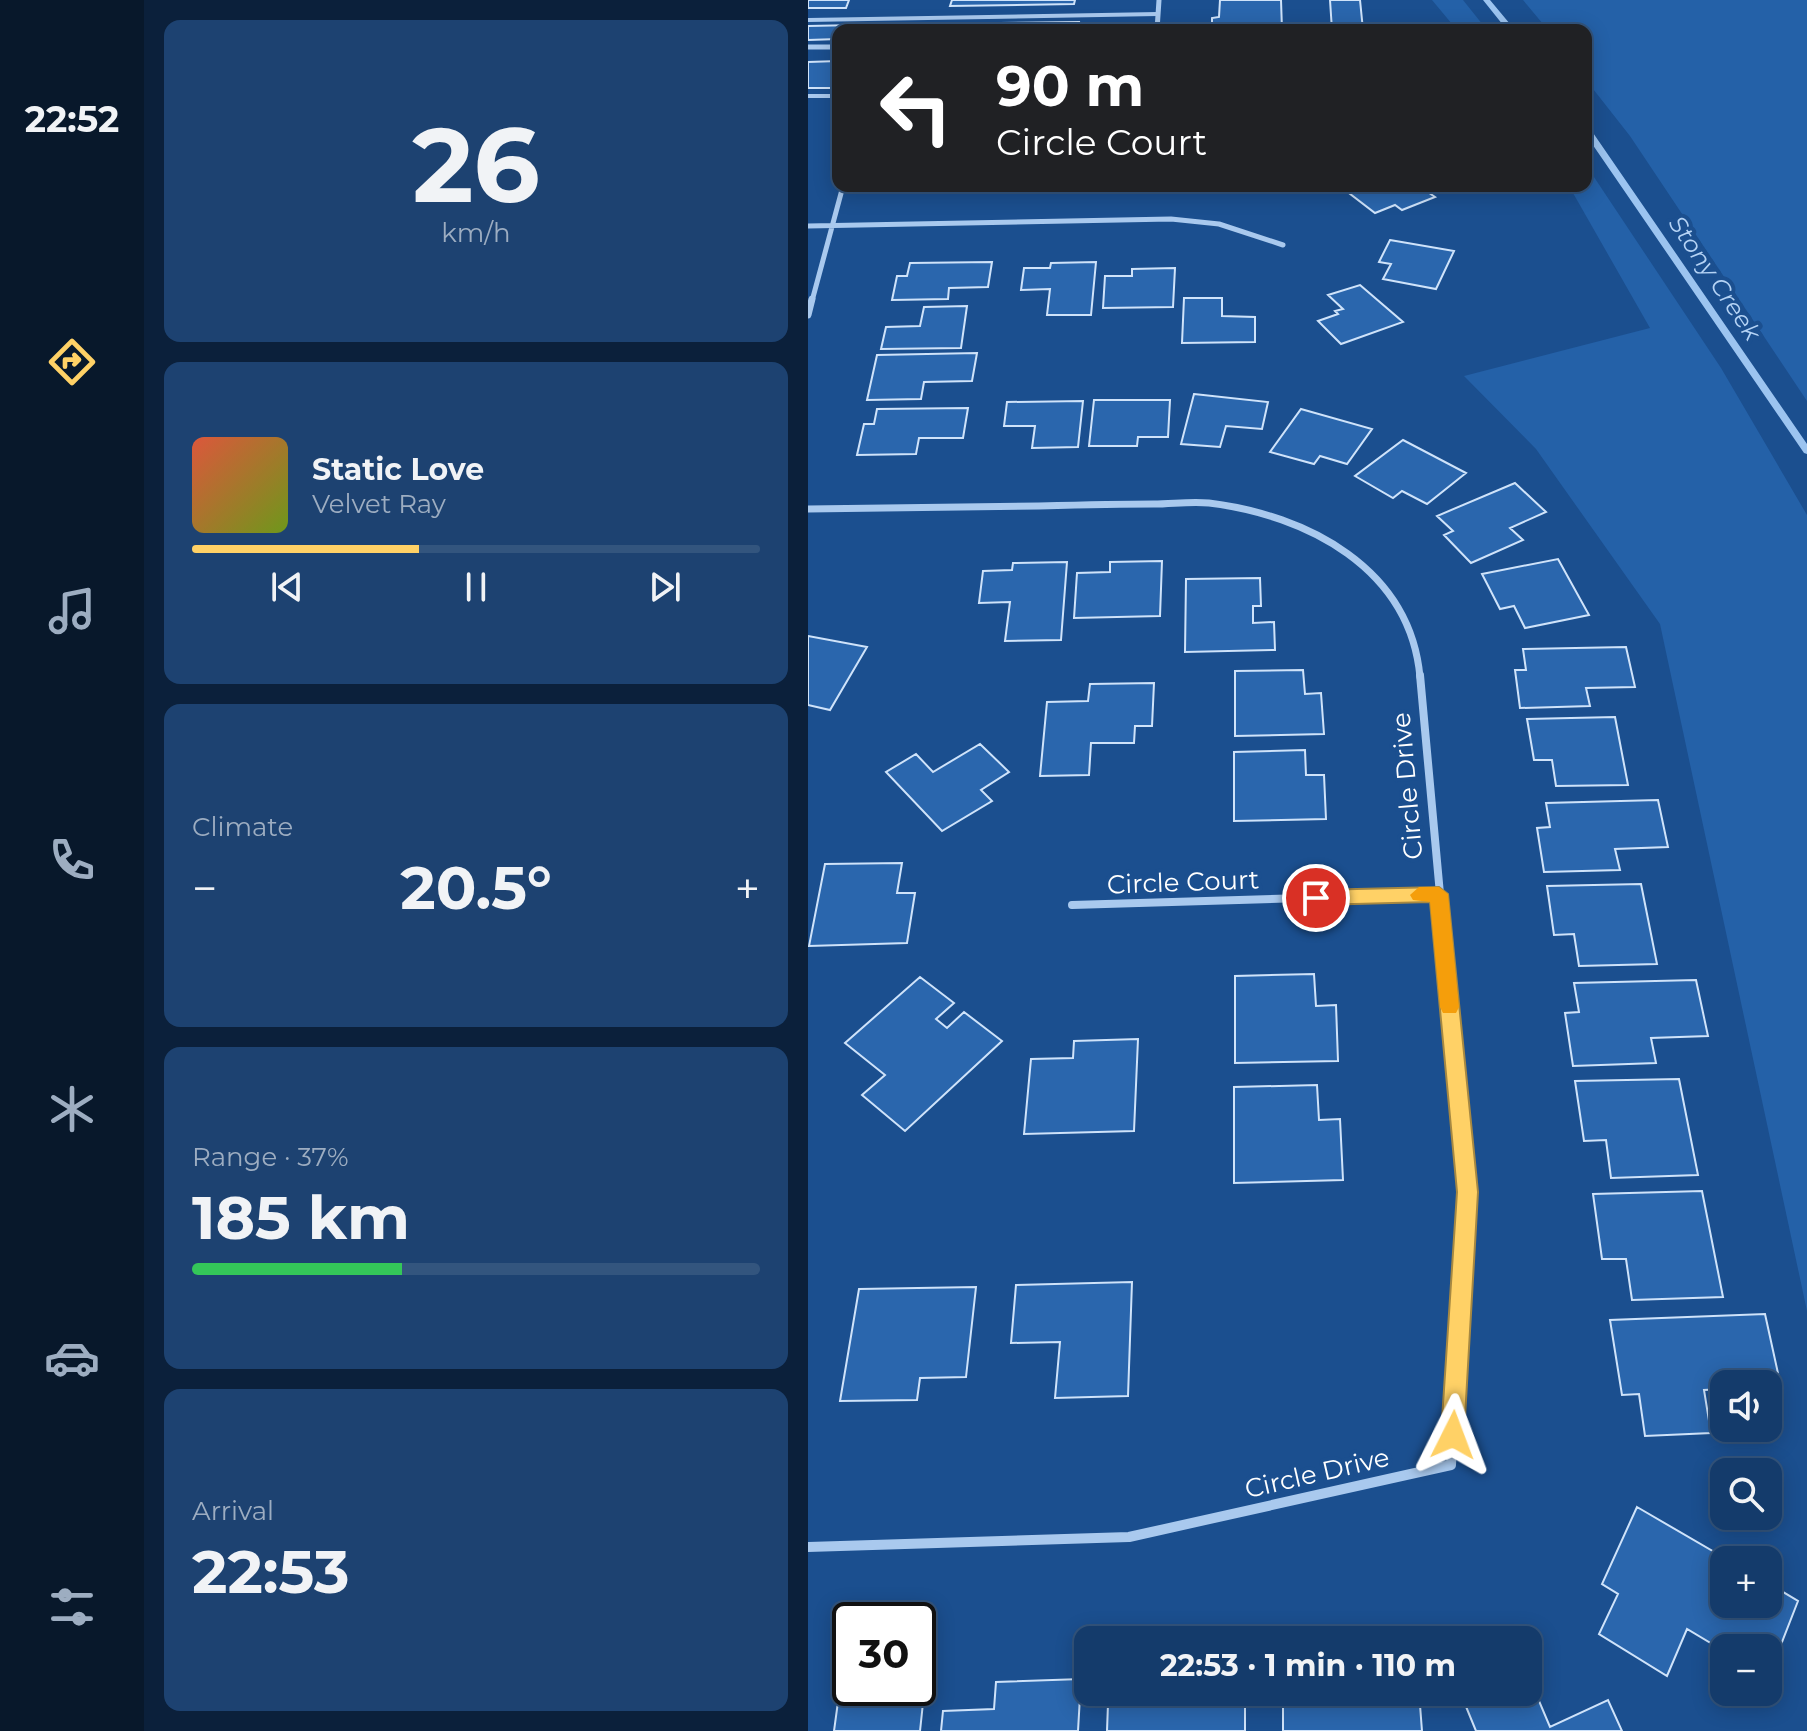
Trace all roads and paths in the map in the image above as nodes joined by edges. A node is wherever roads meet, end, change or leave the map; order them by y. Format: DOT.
graph roads {
  1 [pos="1159,0"];
  2 [pos="1158,14"];
  3 [pos="808,20"];
  4 [pos="1157,24"];
  5 [pos="808,47"];
  6 [pos="832,47"];
  7 [pos="808,96"];
  8 [pos="832,96"];
  9 [pos="842,192"];
  10 [pos="808,226"];
  11 [pos="833,226"];
  12 [pos="1283,245"];
  13 [pos="808,315"];
  14 [pos="808,509"];
  15 [pos="1439,894"];
  16 [pos="1072,905"];
  17 [pos="808,1547"];
  1 -- 2 [label="street"];
  2 -- 3 [label="lane"];
  2 -- 4 [label="street"];
  5 -- 6 [label="street"];
  7 -- 8 [label="lane"];
  9 -- 11 [label="street"];
  10 -- 11 [label="street"];
  11 -- 12 [label="street"];
  11 -- 13 [label="street"];
  14 -- 15 [label="street, Circle Drive"];
  15 -- 16 [label="street, Circle Court"];
  15 -- 17 [label="street, Circle Drive"];
}
